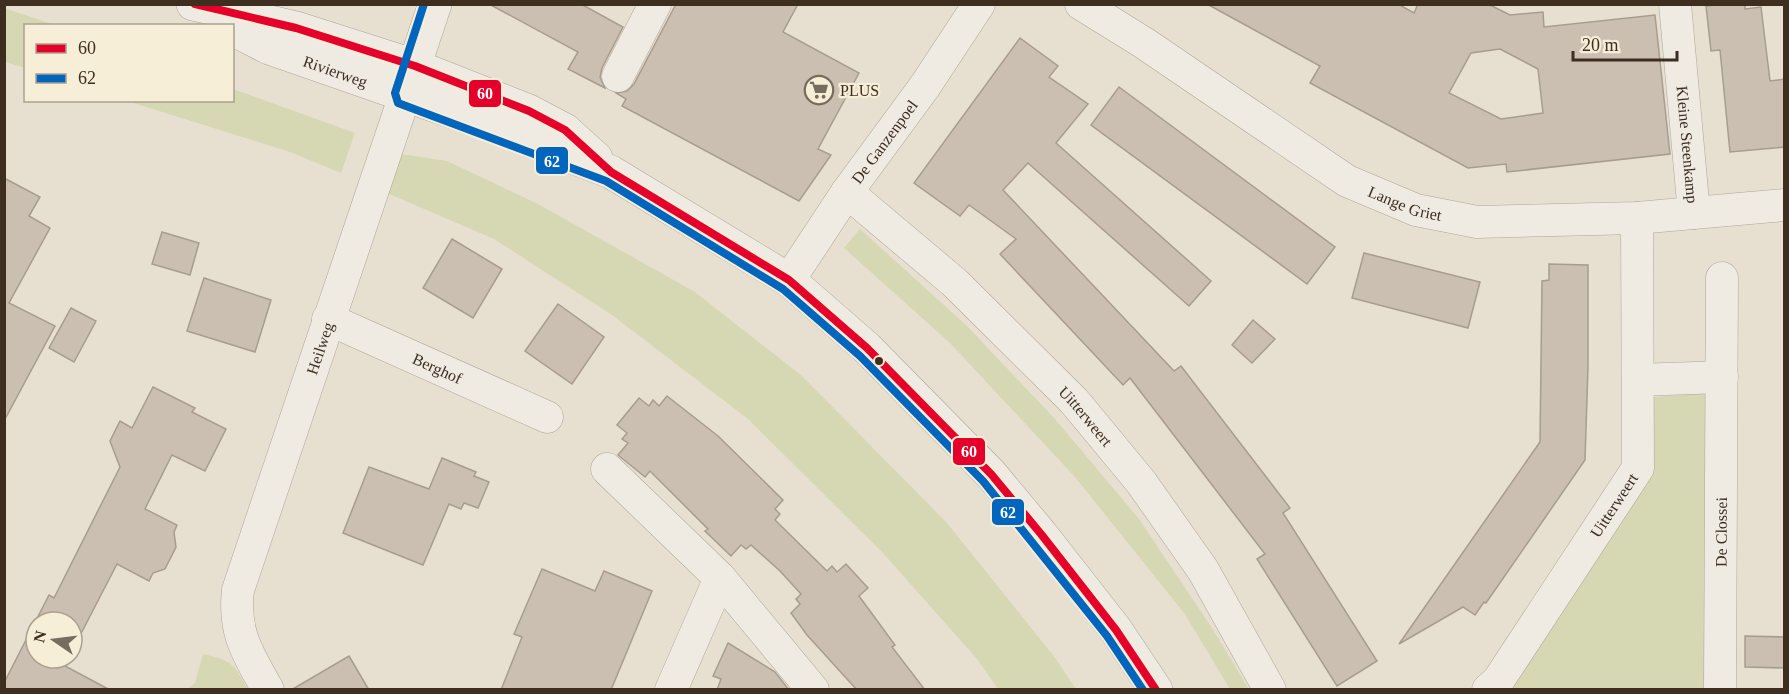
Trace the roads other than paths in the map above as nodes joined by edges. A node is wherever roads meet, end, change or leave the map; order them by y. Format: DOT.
graph roads {
  1 [pos="185,4"];
  2 [pos="193,4"];
  3 [pos="435,4"];
  4 [pos="655,4"];
  5 [pos="979,4"];
  6 [pos="1081,4"];
  7 [pos="1675,4"];
  8 [pos="221,24"];
  9 [pos="234,30"];
  10 [pos="618,76"];
  11 [pos="410,81"];
  12 [pos="847,192"];
  13 [pos="1785,205"];
  14 [pos="1694,213"];
  15 [pos="1637,218"];
  16 [pos="1722,278"];
  17 [pos="789,280"];
  18 [pos="328,319"];
  19 [pos="1722,377"];
  20 [pos="1638,380"];
  21 [pos="546,417"];
  22 [pos="607,469"];
  23 [pos="720,578"];
  24 [pos="268,690"];
  25 [pos="671,690"];
  26 [pos="813,690"];
  27 [pos="1156,690"];
  28 [pos="1270,690"];
  29 [pos="1488,690"];
  30 [pos="1720,690"];
  1 -- 8 [label="street"];
  2 -- 11 [label="street, Rivierweg"];
  3 -- 11 [label="street, Heilweg"];
  4 -- 10 [label="street"];
  5 -- 12 [label="street, De Ganzenpoel"];
  6 -- 15 [label="street, Lange Griet"];
  7 -- 14 [label="street, Kleine Steenkamp"];
  9 -- 11 [label="street, Rivierweg"];
  11 -- 17 [label="street, Rivierweg"];
  11 -- 18 [label="street, Heilweg"];
  12 -- 17 [label="street, De Ganzenpoel"];
  12 -- 28 [label="street, Uitterweert"];
  13 -- 14 [label="street, Lange Griet"];
  14 -- 15 [label="street, Lange Griet"];
  15 -- 20 [label="street, Uitterweert"];
  16 -- 19 [label="street, De Clossei"];
  17 -- 27 [label="street, Rivierweg"];
  18 -- 21 [label="street, Berghof"];
  18 -- 24 [label="street, Heilweg"];
  19 -- 20 [label="street"];
  19 -- 30 [label="street, De Clossei"];
  20 -- 29 [label="street, Uitterweert"];
  22 -- 23 [label="street"];
  23 -- 25 [label="street"];
  23 -- 26 [label="street"];
}
